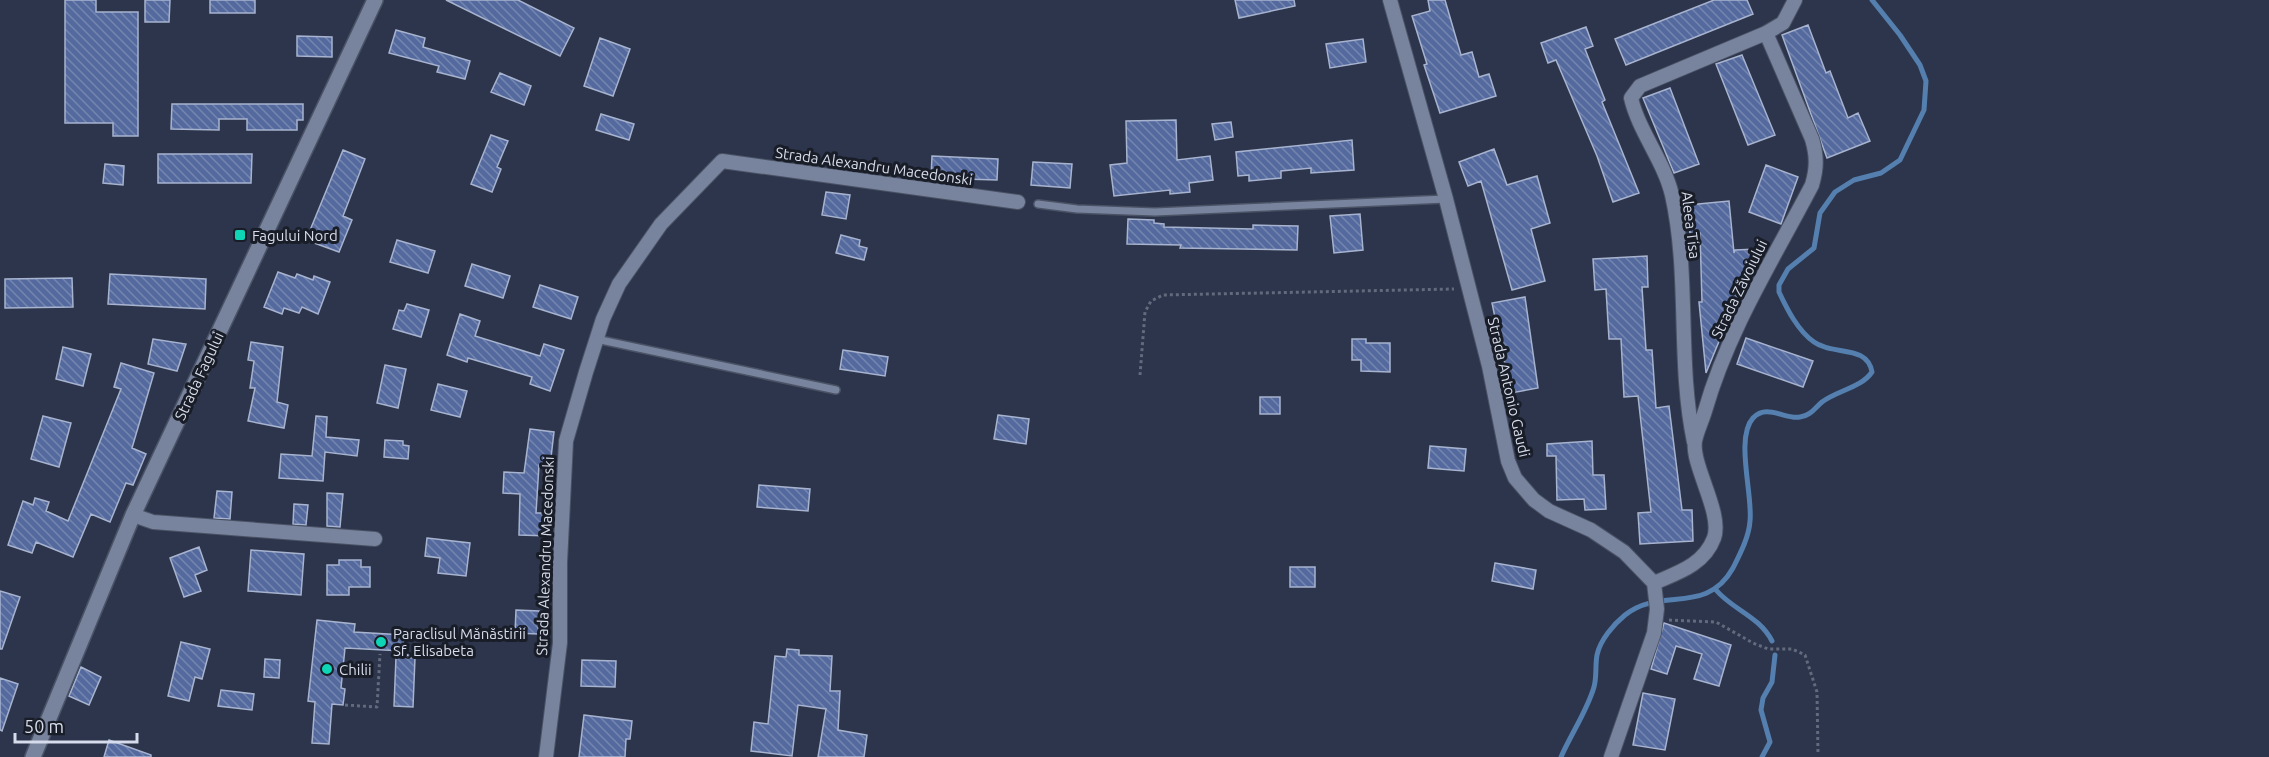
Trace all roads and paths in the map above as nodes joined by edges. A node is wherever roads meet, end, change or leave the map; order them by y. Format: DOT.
graph roads {
  1 [pos="375,0"];
  2 [pos="1390,0"];
  3 [pos="1795,0"];
  4 [pos="1766,33"];
  5 [pos="1446,199"];
  6 [pos="1017,202"];
  7 [pos="1038,204"];
  8 [pos="1469,289"];
  9 [pos="596,339"];
  10 [pos="1140,375"];
  11 [pos="836,390"];
  12 [pos="1695,443"];
  13 [pos="133,515"];
  14 [pos="375,539"];
  15 [pos="1655,601"];
  16 [pos="380,654"];
  17 [pos="345,705"];
  18 [pos="1818,754"];
  19 [pos="33,757"];
  20 [pos="546,757"];
  21 [pos="1611,757"];
  1 -- 13 [label="street, Strada Fagului"];
  2 -- 5 [label="street, Strada Antonio Gaudi"];
  3 -- 4 [label="street"];
  4 -- 12 [label="street, Strada Zăvoiului"];
  4 -- 12 [label="street, Aleea Tisa"];
  5 -- 7 [label="lane"];
  5 -- 8 [label="street, Strada Antonio Gaudi"];
  6 -- 9 [label="street, Strada Alexandru Macedonski"];
  8 -- 10 [label="path"];
  8 -- 15 [label="street, Strada Antonio Gaudi"];
  9 -- 11 [label="lane"];
  9 -- 20 [label="street, Strada Alexandru Macedonski"];
  12 -- 15 [label="street"];
  13 -- 14 [label="street"];
  13 -- 19 [label="street, Strada Fagului"];
  15 -- 18 [label="path"];
  15 -- 21 [label="street"];
  16 -- 17 [label="path"];
}
